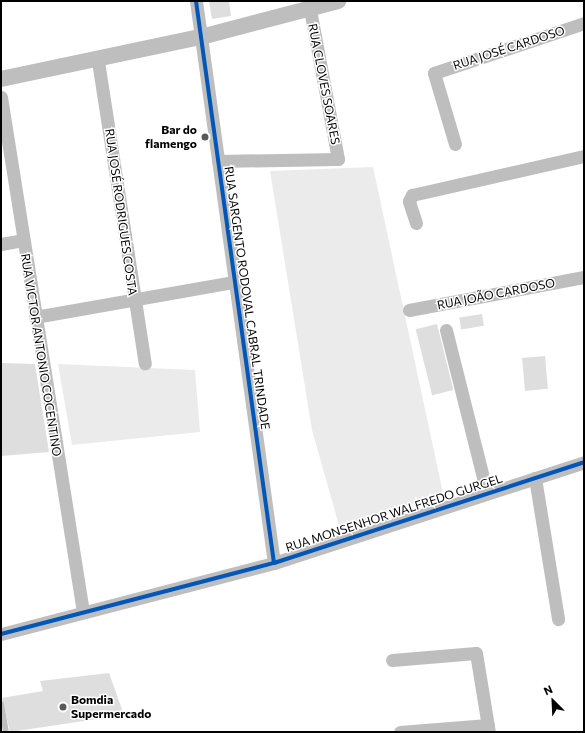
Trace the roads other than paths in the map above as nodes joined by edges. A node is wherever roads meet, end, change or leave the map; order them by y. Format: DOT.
graph roads {
  1 [pos="196,1"];
  2 [pos="338,1"];
  3 [pos="310,9"];
  4 [pos="584,23"];
  5 [pos="201,37"];
  6 [pos="98,61"];
  7 [pos="1,79"];
  8 [pos="1,97"];
  9 [pos="455,144"];
  10 [pos="584,156"];
  11 [pos="218,161"];
  12 [pos="416,223"];
  13 [pos="23,240"];
  14 [pos="1,244"];
  15 [pos="584,277"];
  16 [pos="234,282"];
  17 [pos="134,299"];
  18 [pos="409,310"];
  19 [pos="35,317"];
  20 [pos="446,330"];
  21 [pos="145,363"];
  22 [pos="584,462"];
  23 [pos="535,478"];
  24 [pos="487,493"];
  25 [pos="274,563"];
  26 [pos="83,612"];
  27 [pos="558,619"];
  28 [pos="1,634"];
  29 [pos="392,660"];
  30 [pos="1,704"];
  31 [pos="488,728"];
  32 [pos="6,732"];
  33 [pos="400,732"];
  1 -- 5 [label="street, RUA SARGENTO RODOVAL CABRAL TRINDADE"];
  2 -- 3 [label="street"];
  3 -- 5 [label="street"];
  3 -- 11 [label="street, RUA CLOVES SOARES"];
  4 -- 9 [label="street, RUA JOSÉ CARDOSO"];
  5 -- 6 [label="street"];
  5 -- 11 [label="street, RUA SARGENTO RODOVAL CABRAL TRINDADE"];
  6 -- 7 [label="street"];
  6 -- 17 [label="street, RUA JOSÉ RODRIGUES COSTA"];
  8 -- 13 [label="street, RUA VICTOR ANTONIO COCENTINO"];
  10 -- 12 [label="street"];
  11 -- 16 [label="street, RUA SARGENTO RODOVAL CABRAL TRINDADE"];
  13 -- 14 [label="street"];
  13 -- 19 [label="street, RUA VICTOR ANTONIO COCENTINO"];
  15 -- 18 [label="street, RUA JOÃO CARDOSO"];
  16 -- 17 [label="street"];
  16 -- 25 [label="street, RUA SARGENTO RODOVAL CABRAL TRINDADE"];
  17 -- 19 [label="street"];
  17 -- 21 [label="street, RUA JOSÉ RODRIGUES COSTA"];
  19 -- 26 [label="street, RUA VICTOR ANTONIO COCENTINO"];
  20 -- 24 [label="street"];
  22 -- 23 [label="street, RUA MONSENHOR WALFREDO GURGEL"];
  23 -- 24 [label="street, RUA MONSENHOR WALFREDO GURGEL"];
  23 -- 27 [label="street"];
  24 -- 25 [label="street, RUA MONSENHOR WALFREDO GURGEL"];
  25 -- 26 [label="street, RUA MONSENHOR WALFREDO GURGEL"];
  26 -- 28 [label="street, RUA MONSENHOR WALFREDO GURGEL"];
  29 -- 31 [label="street"];
  30 -- 32 [label="lane"];
  31 -- 33 [label="street"];
}
